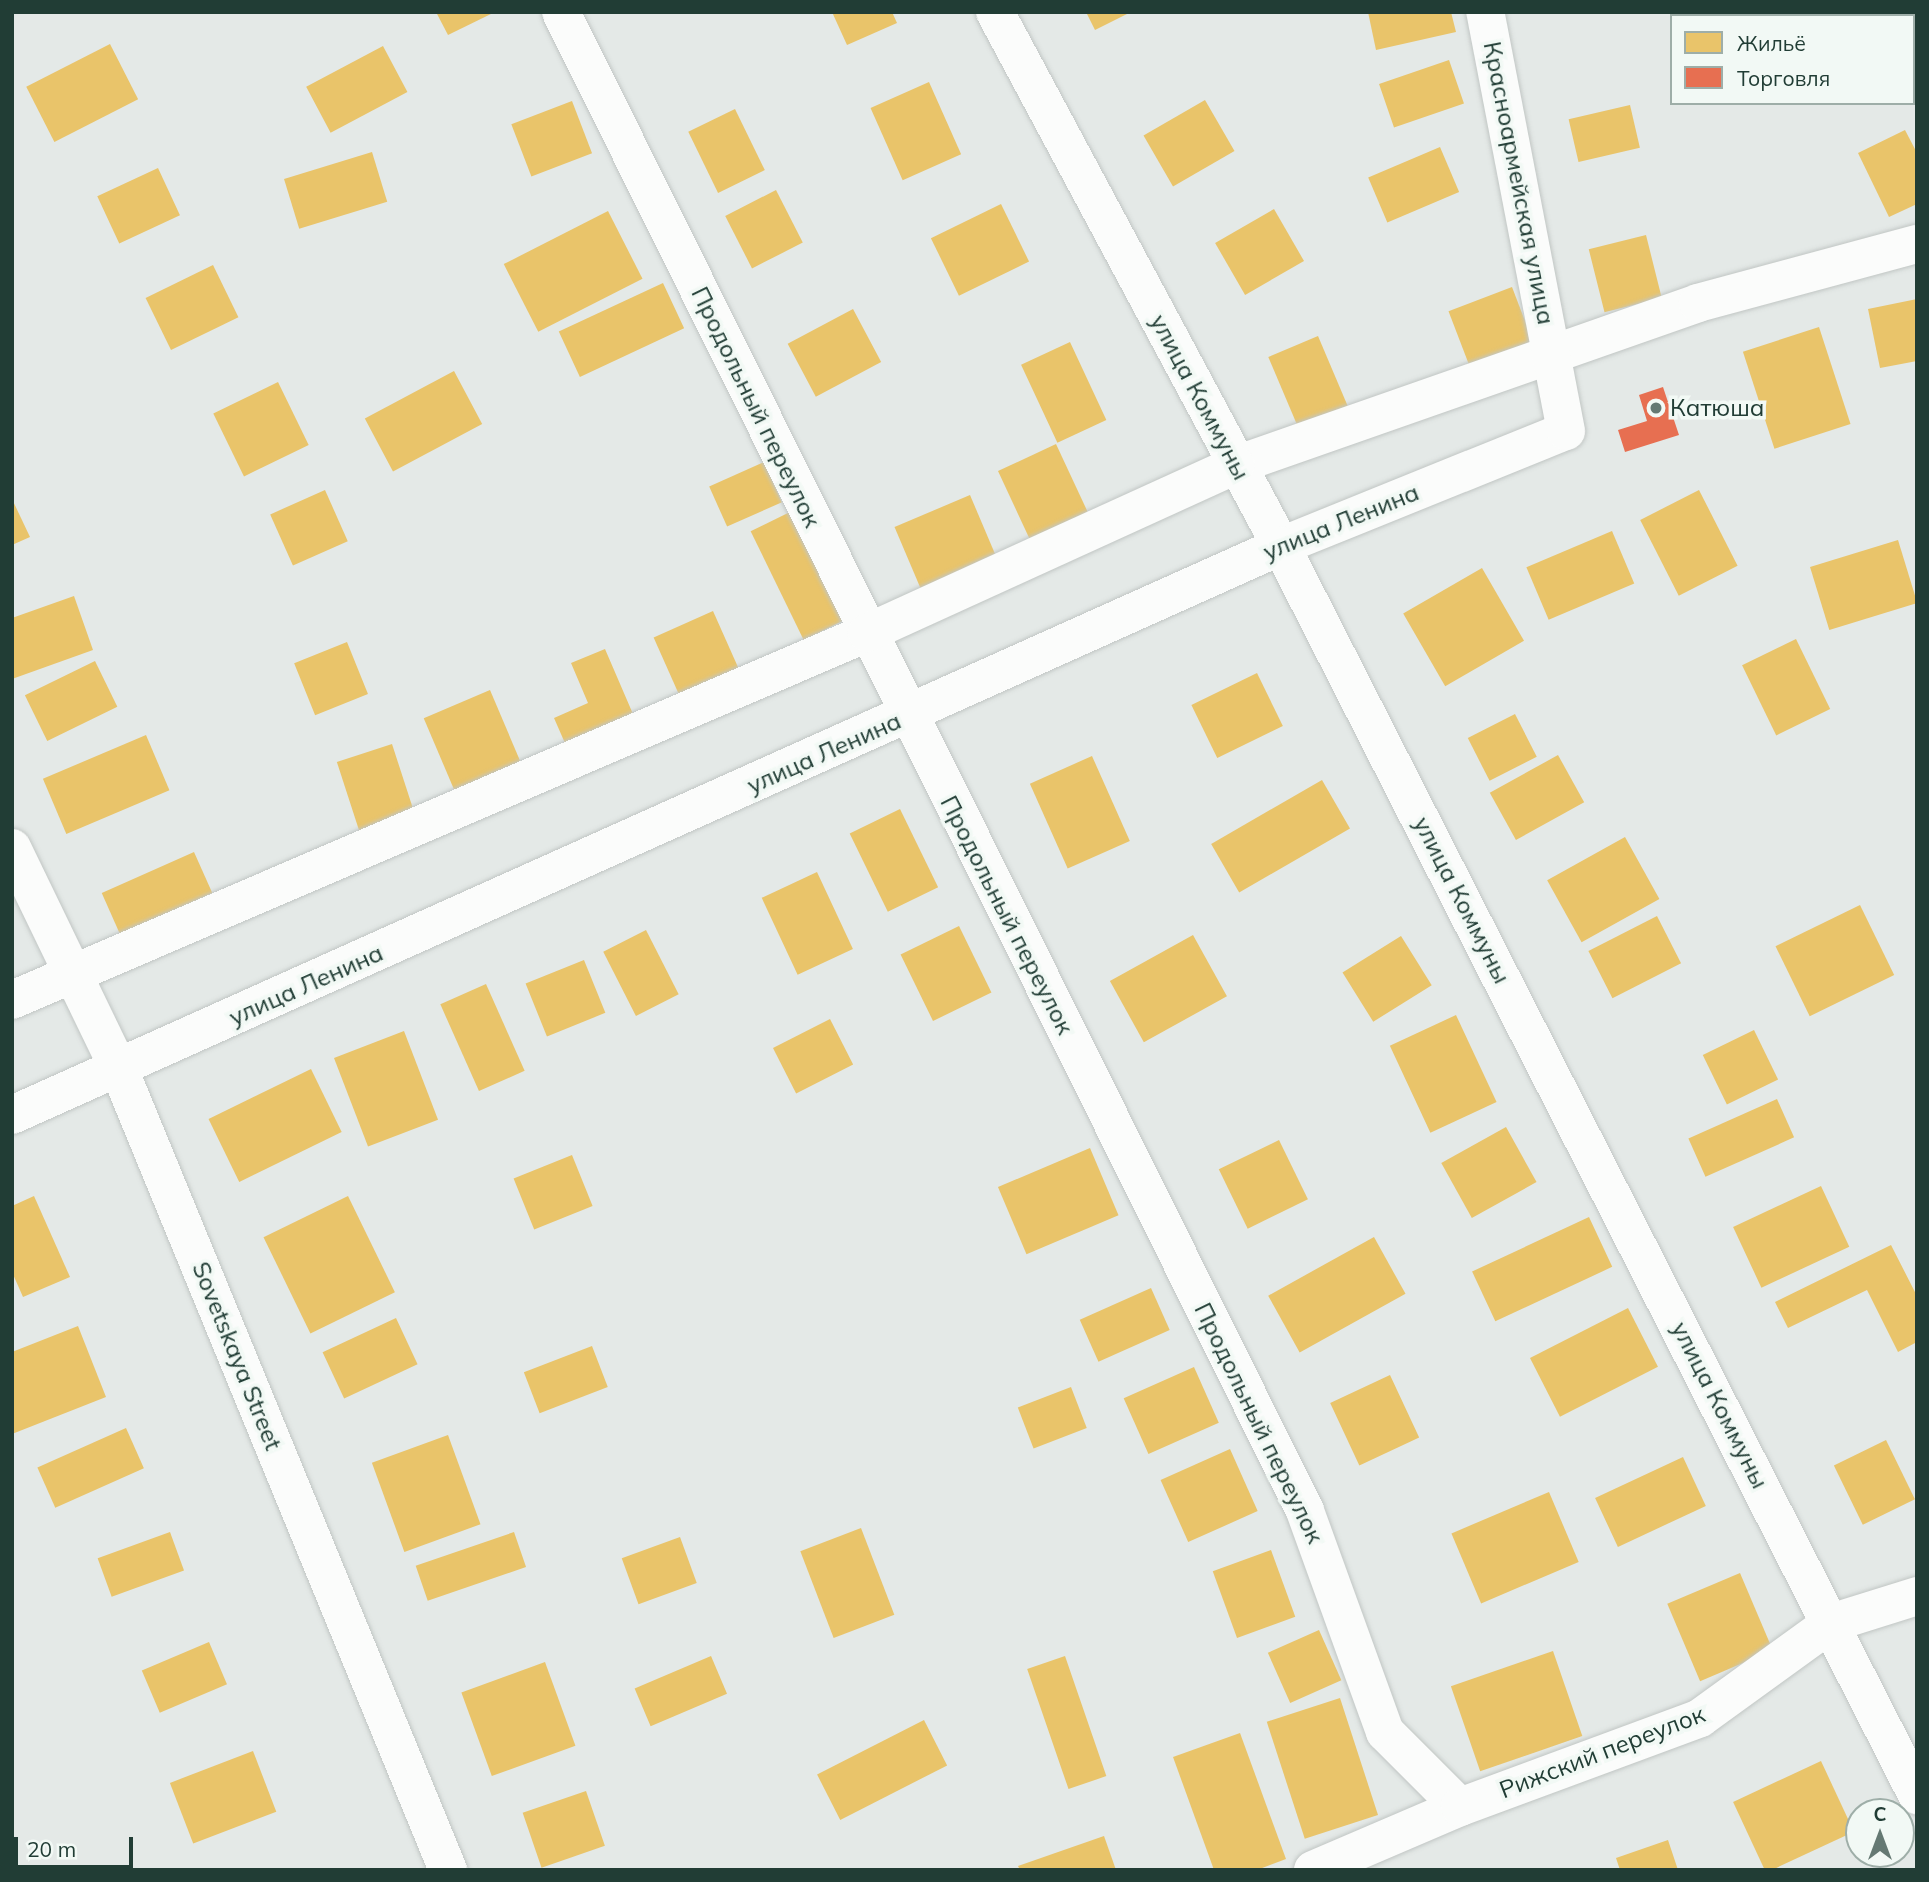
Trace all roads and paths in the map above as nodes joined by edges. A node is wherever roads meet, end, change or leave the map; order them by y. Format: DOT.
graph roads {
  1 [pos="561,12"];
  2 [pos="995,12"];
  3 [pos="1485,12"];
  4 [pos="1917,244"];
  5 [pos="1552,354"];
  6 [pos="1236,465"];
  7 [pos="1281,546"];
  8 [pos="867,633"];
  9 [pos="908,716"];
  10 [pos="12,848"];
  11 [pos="73,974"];
  12 [pos="12,1000"];
  13 [pos="119,1069"];
  14 [pos="12,1115"];
  15 [pos="1917,1597"];
  16 [pos="1831,1623"];
  17 [pos="1917,1795"];
  18 [pos="1460,1807"];
  19 [pos="448,1870"];
  20 [pos="1313,1870"];
  1 -- 8 [label="street, Продольный переулок"];
  2 -- 6 [label="street, улица Коммуны"];
  3 -- 5 [label="street, Красноармейская улица"];
  4 -- 5 [label="street"];
  5 -- 6 [label="street"];
  5 -- 7 [label="street, улица Ленина"];
  6 -- 7 [label="street, улица Коммуны"];
  6 -- 8 [label="street"];
  7 -- 9 [label="street, улица Ленина"];
  7 -- 16 [label="street, улица Коммуны"];
  8 -- 9 [label="street, Продольный переулок"];
  8 -- 11 [label="street"];
  9 -- 13 [label="street, улица Ленина"];
  9 -- 18 [label="street, Продольный переулок"];
  10 -- 11 [label="street, Sovetskaya Street"];
  11 -- 12 [label="street"];
  11 -- 13 [label="street, Sovetskaya Street"];
  13 -- 14 [label="street, улица Ленина"];
  13 -- 19 [label="street, Sovetskaya Street"];
  15 -- 16 [label="street, Рижский переулок"];
  16 -- 17 [label="street, улица Коммуны"];
  16 -- 18 [label="street, Рижский переулок"];
  18 -- 20 [label="street, Рижский переулок"];
}
